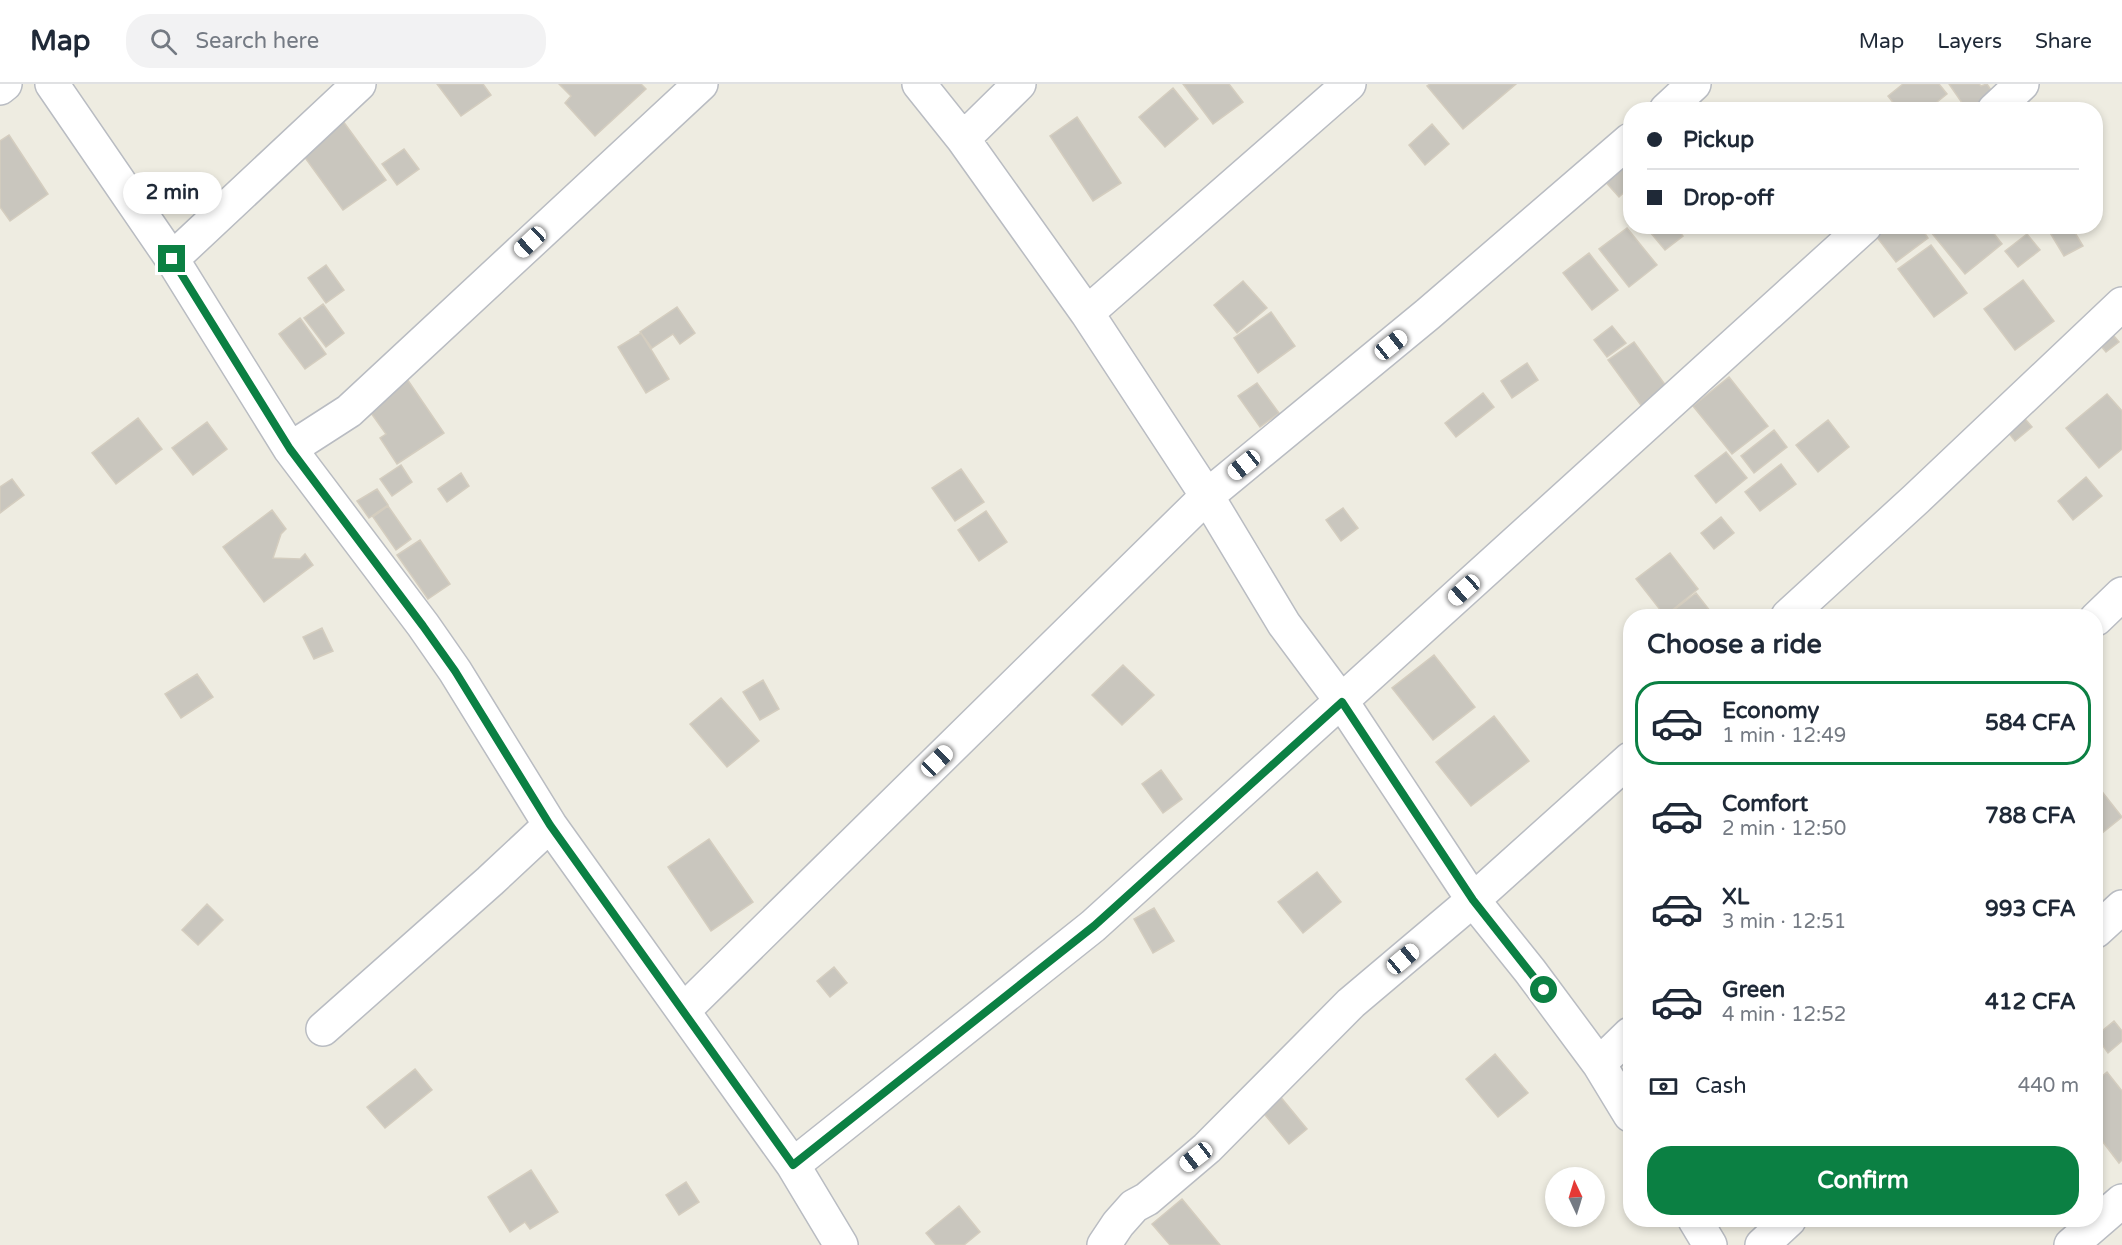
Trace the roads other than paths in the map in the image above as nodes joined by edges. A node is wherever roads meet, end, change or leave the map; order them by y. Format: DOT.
graph roads {
  1 [pos="5,84"];
  2 [pos="52,84"];
  3 [pos="359,84"];
  4 [pos="701,84"];
  5 [pos="919,84"];
  6 [pos="1019,84"];
  7 [pos="1349,84"];
  8 [pos="1694,84"];
  9 [pos="2022,84"];
  10 [pos="0,88"];
  11 [pos="1675,102"];
  12 [pos="2003,102"];
  13 [pos="963,139"];
  14 [pos="1623,146"];
  15 [pos="1856,234"];
  16 [pos="172,259"];
  17 [pos="2122,304"];
  18 [pos="1087,313"];
  19 [pos="290,449"];
  20 [pos="1207,496"];
  21 [pos="2122,594"];
  22 [pos="1796,609"];
  23 [pos="2103,612"];
  24 [pos="1342,702"];
  25 [pos="1623,765"];
  26 [pos="550,825"];
  27 [pos="1473,900"];
  28 [pos="2122,907"];
  29 [pos="2103,925"];
  30 [pos="683,1011"];
  31 [pos="323,1029"];
  32 [pos="1623,1041"];
  33 [pos="1599,1064"];
  34 [pos="1623,1103"];
  35 [pos="793,1165"];
  36 [pos="2122,1201"];
  37 [pos="2103,1217"];
  38 [pos="1699,1227"];
  39 [pos="1781,1227"];
  40 [pos="2092,1227"];
  41 [pos="842,1245"];
  42 [pos="1104,1245"];
  43 [pos="1710,1245"];
  44 [pos="1762,1245"];
  45 [pos="2071,1245"];
  1 -- 10 [label="street"];
  2 -- 16 [label="street"];
  3 -- 16 [label="street"];
  4 -- 19 [label="street"];
  5 -- 13 [label="street"];
  6 -- 13 [label="street"];
  7 -- 18 [label="street"];
  8 -- 11 [label="street"];
  9 -- 12 [label="street"];
  13 -- 18 [label="street"];
  14 -- 20 [label="street"];
  15 -- 24 [label="street"];
  16 -- 19 [label="street"];
  17 -- 22 [label="street"];
  18 -- 20 [label="street"];
  19 -- 26 [label="street"];
  20 -- 24 [label="street"];
  20 -- 30 [label="street"];
  21 -- 23 [label="street"];
  24 -- 27 [label="street"];
  24 -- 35 [label="street"];
  25 -- 27 [label="street"];
  26 -- 30 [label="street"];
  26 -- 31 [label="street"];
  27 -- 33 [label="street"];
  27 -- 42 [label="street"];
  28 -- 29 [label="street"];
  30 -- 35 [label="street"];
  32 -- 33 [label="street"];
  33 -- 34 [label="street"];
  35 -- 41 [label="street"];
  36 -- 37 [label="street"];
  38 -- 43 [label="street"];
  39 -- 44 [label="street"];
  40 -- 45 [label="street"];
}
